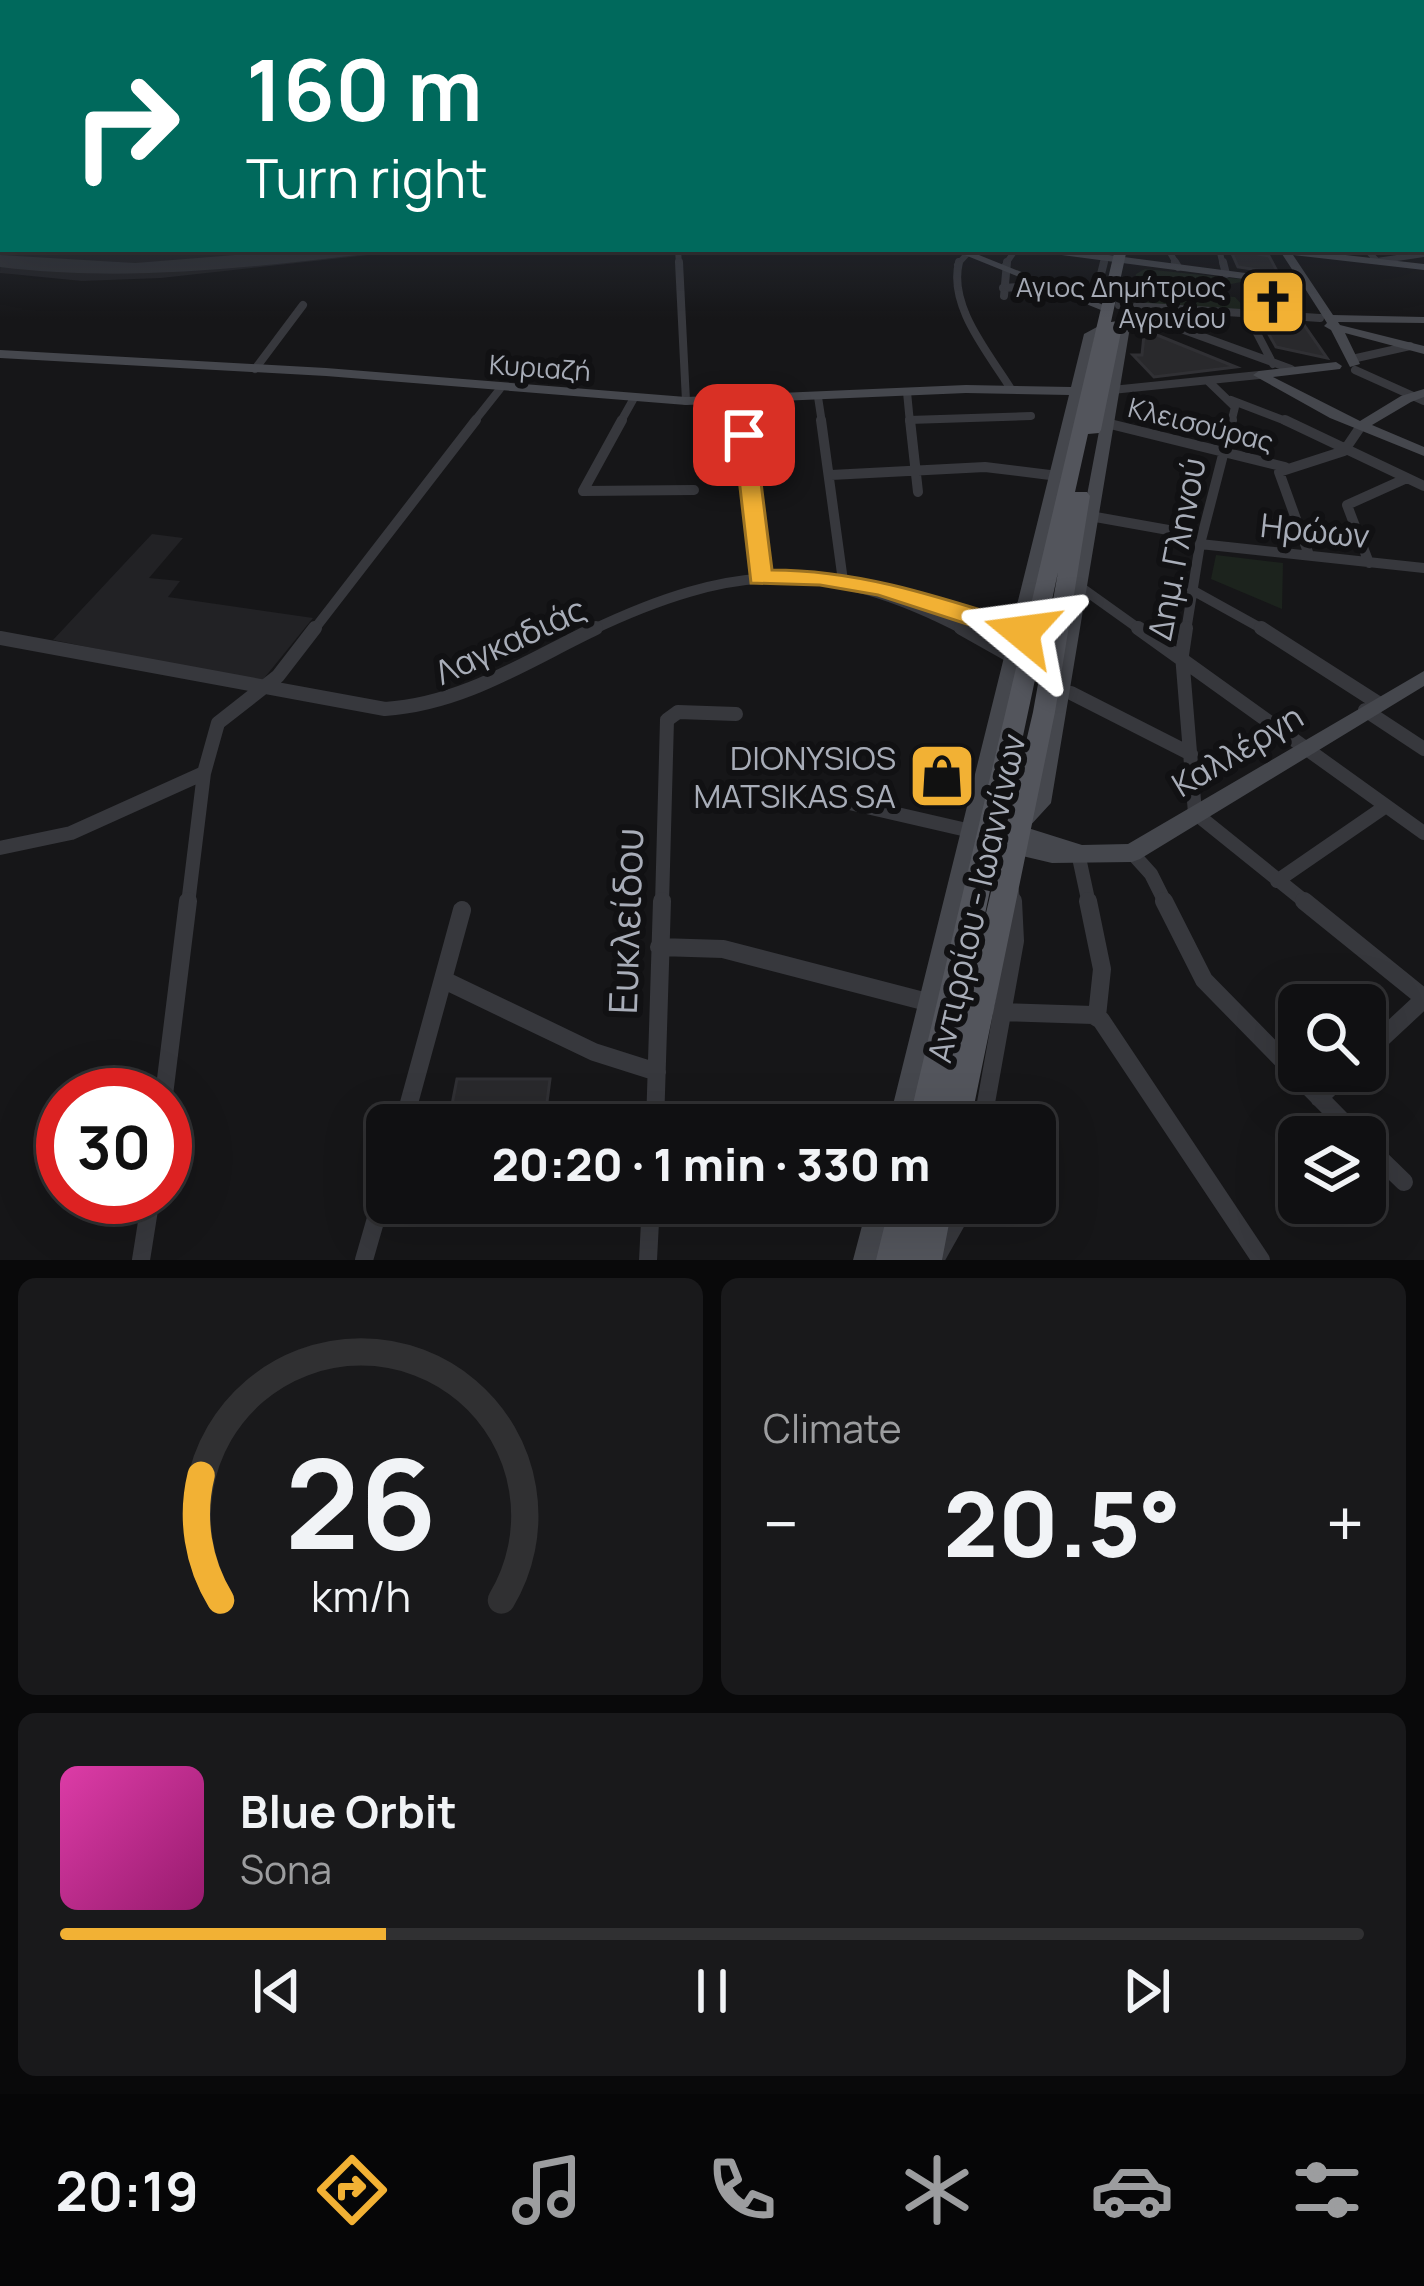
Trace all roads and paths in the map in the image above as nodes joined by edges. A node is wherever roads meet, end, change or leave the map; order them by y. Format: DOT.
graph roads {
  1 [pos="678,252"];
  2 [pos="961,252"];
  3 [pos="1062,252"];
  4 [pos="1170,252"];
  5 [pos="1220,252"];
  6 [pos="1283,252"];
  7 [pos="1294,252"];
  8 [pos="1311,252"];
  9 [pos="1369,252"];
  10 [pos="996,254"];
  11 [pos="1305,254"];
  12 [pos="1424,254"];
  13 [pos="1119,256"];
  14 [pos="1010,259"];
  15 [pos="1377,261"];
  16 [pos="1178,267"];
  17 [pos="1424,267"];
  18 [pos="1226,274"];
  19 [pos="1304,284"];
  20 [pos="1046,285"];
  21 [pos="1085,300"];
  22 [pos="303,305"];
  23 [pos="1246,312"];
  24 [pos="1112,315"];
  25 [pos="1145,318"];
  26 [pos="1424,320"];
  27 [pos="1327,322"];
  28 [pos="1417,348"];
  29 [pos="0,354"];
  30 [pos="1348,364"];
  31 [pos="255,369"];
  32 [pos="1275,370"];
  33 [pos="1208,381"];
  34 [pos="1011,388"];
  35 [pos="500,389"];
  36 [pos="1112,390"];
  37 [pos="1078,391"];
  38 [pos="907,392"];
  39 [pos="818,397"];
  40 [pos="1420,397"];
  41 [pos="634,398"];
  42 [pos="1231,400"];
  43 [pos="686,401"];
  44 [pos="743,401"];
  45 [pos="1031,416"];
  46 [pos="909,420"];
  47 [pos="1361,427"];
  48 [pos="1091,428"];
  49 [pos="1346,449"];
  50 [pos="1222,450"];
  51 [pos="1424,452"];
  52 [pos="1286,468"];
  53 [pos="915,470"];
  54 [pos="831,475"];
  55 [pos="1058,476"];
  56 [pos="1407,478"];
  57 [pos="1090,482"];
  58 [pos="1424,486"];
  59 [pos="694,490"];
  60 [pos="919,492"];
  61 [pos="1090,516"];
  62 [pos="1062,519"];
  63 [pos="1044,530"];
  64 [pos="1201,540"];
  65 [pos="1309,555"];
  66 [pos="1369,563"];
  67 [pos="1424,568"];
  68 [pos="760,578"];
  69 [pos="843,581"];
  70 [pos="1040,581"];
  71 [pos="861,586"];
  72 [pos="1079,586"];
  73 [pos="1192,590"];
  74 [pos="0,638"];
  75 [pos="1017,645"];
  76 [pos="1182,661"];
  77 [pos="1424,677"];
  78 [pos="259,689"];
  79 [pos="1071,692"];
  80 [pos="1372,707"];
  81 [pos="736,714"];
  82 [pos="1304,747"];
  83 [pos="1424,749"];
  84 [pos="1191,754"];
  85 [pos="204,772"];
  86 [pos="819,796"];
  87 [pos="1386,806"];
  88 [pos="1195,813"];
  89 [pos="1000,833"];
  90 [pos="1424,833"];
  91 [pos="0,848"];
  92 [pos="1078,853"];
  93 [pos="1132,853"];
  94 [pos="1008,878"];
  95 [pos="1277,881"];
  96 [pos="462,910"];
  97 [pos="659,947"];
  98 [pos="444,980"];
  99 [pos="1424,998"];
  100 [pos="932,1004"];
  101 [pos="1001,1012"];
  102 [pos="1097,1016"];
  103 [pos="1386,1034"];
  104 [pos="167,1068"];
  105 [pos="657,1072"];
  106 [pos="1325,1092"];
  107 [pos="1319,1098"];
  108 [pos="409,1104"];
  109 [pos="656,1104"];
  110 [pos="907,1104"];
  111 [pos="930,1104"];
  112 [pos="959,1104"];
  113 [pos="986,1104"];
  114 [pos="1337,1116"];
  115 [pos="1386,1164"];
  116 [pos="1404,1182"];
  117 [pos="147,1224"];
  118 [pos="374,1224"];
  119 [pos="650,1224"];
  120 [pos="877,1224"];
  121 [pos="902,1224"];
  122 [pos="953,1224"];
  123 [pos="936,1249"];
  124 [pos="141,1260"];
  125 [pos="364,1260"];
  126 [pos="648,1260"];
  127 [pos="868,1260"];
  128 [pos="894,1260"];
  129 [pos="935,1260"];
  130 [pos="1261,1260"];
  1 -- 43 [label="street"];
  2 -- 14 [label="street"];
  2 -- 34 [label="street"];
  3 -- 13 [label="street"];
  4 -- 16 [label="street"];
  5 -- 18 [label="street"];
  6 -- 19 [label="street"];
  7 -- 11 [label="street"];
  8 -- 11 [label="street"];
  9 -- 15 [label="street"];
  10 -- 14 [label="street"];
  11 -- 15 [label="street"];
  12 -- 15 [label="street"];
  13 -- 16 [label="street"];
  13 -- 21 [label="street"];
  13 -- 24 [label="main road, Αντιρρίου - Ιωαννίνων"];
  14 -- 20 [label="street"];
  14 -- 20 [label="street"];
  15 -- 17 [label="street"];
  16 -- 18 [label="street"];
  18 -- 19 [label="street"];
  19 -- 27 [label="street"];
  20 -- 21 [label="street"];
  21 -- 24 [label="street"];
  22 -- 31 [label="street"];
  23 -- 25 [label="street"];
  23 -- 27 [label="street"];
  23 -- 32 [label="street"];
  24 -- 25 [label="main road"];
  24 -- 25 [label="street"];
  24 -- 37 [label="street"];
  24 -- 48 [label="main road, Αντιρρίου - Ιωαννίνων"];
  25 -- 32 [label="street"];
  25 -- 32 [label="street"];
  25 -- 36 [label="street"];
  26 -- 27 [label="street"];
  27 -- 28 [label="street"];
  27 -- 30 [label="street"];
  28 -- 30 [label="street"];
  29 -- 31 [label="street, Κυριαζή"];
  30 -- 32 [label="street"];
  30 -- 40 [label="street"];
  31 -- 35 [label="street, Κυριαζή"];
  32 -- 33 [label="street"];
  32 -- 47 [label="street"];
  33 -- 36 [label="street"];
  33 -- 42 [label="street"];
  34 -- 37 [label="street, Κυριαζή"];
  34 -- 38 [label="street, Κυριαζή"];
  35 -- 41 [label="street, Κυριαζή"];
  35 -- 78 [label="street"];
  36 -- 48 [label="street"];
  37 -- 48 [label="street"];
  38 -- 39 [label="street, Κυριαζή"];
  38 -- 46 [label="street"];
  39 -- 44 [label="street, Κυριαζή"];
  39 -- 54 [label="street"];
  40 -- 47 [label="street"];
  41 -- 43 [label="street, Κυριαζή"];
  41 -- 59 [label="street"];
  42 -- 49 [label="street"];
  42 -- 50 [label="street, Δημ. Γληνού"];
  43 -- 44 [label="street, Κυριαζή"];
  44 -- 68 [label="street"];
  45 -- 46 [label="street"];
  46 -- 53 [label="street"];
  47 -- 49 [label="street"];
  47 -- 51 [label="street"];
  48 -- 50 [label="street, Κλεισούρας"];
  48 -- 55 [label="street"];
  48 -- 57 [label="main road, Αντιρρίου - Ιωαννίνων"];
  48 -- 62 [label="main road, Αντιρρίου - Ιωαννίνων"];
  49 -- 52 [label="street"];
  49 -- 56 [label="street"];
  50 -- 52 [label="street, Κλεισούρας"];
  50 -- 64 [label="street, Δημ. Γληνού"];
  52 -- 65 [label="street"];
  53 -- 54 [label="street"];
  53 -- 55 [label="street"];
  53 -- 60 [label="street"];
  54 -- 69 [label="street"];
  55 -- 63 [label="street"];
  56 -- 58 [label="street"];
  56 -- 66 [label="street"];
  57 -- 61 [label="street"];
  57 -- 89 [label="main road, Αντιρρίου - Ιωαννίνων"];
  61 -- 64 [label="street, Ηρώων"];
  61 -- 72 [label="street"];
  62 -- 63 [label="main road"];
  62 -- 70 [label="main road, Αντιρρίου - Ιωαννίνων"];
  63 -- 70 [label="street"];
  64 -- 65 [label="street, Ηρώων"];
  64 -- 73 [label="street, Δημ. Γληνού"];
  65 -- 66 [label="street, Ηρώων"];
  66 -- 67 [label="street, Ηρώων"];
  68 -- 69 [label="street, Λαγκαδιάς"];
  68 -- 78 [label="street, Λαγκαδιάς"];
  69 -- 71 [label="street, Λαγκαδιάς"];
  70 -- 75 [label="street"];
  70 -- 89 [label="main road, Αντιρρίου - Ιωαννίνων"];
  71 -- 75 [label="street, Λαγκαδιάς"];
  71 -- 75 [label="street, Λαγκαδιάς"];
  72 -- 76 [label="street"];
  72 -- 89 [label="street"];
  73 -- 76 [label="street, Δημ. Γληνού"];
  73 -- 80 [label="street"];
  74 -- 78 [label="street, Λαγκαδιάς"];
  75 -- 89 [label="street"];
  76 -- 82 [label="street"];
  76 -- 84 [label="street, Δημ. Γληνού"];
  77 -- 80 [label="street, Καλλέργη"];
  78 -- 85 [label="street"];
  79 -- 84 [label="street"];
  80 -- 82 [label="street, Καλλέργη"];
  80 -- 83 [label="street"];
  81 -- 97 [label="street, Ευκλείδου"];
  82 -- 87 [label="street"];
  82 -- 88 [label="street, Καλλέργη"];
  84 -- 88 [label="street, Δημ. Γληνού"];
  85 -- 91 [label="street"];
  85 -- 104 [label="street"];
  86 -- 89 [label="street"];
  87 -- 90 [label="street"];
  87 -- 95 [label="street"];
  88 -- 93 [label="street, Καλλέργη"];
  88 -- 95 [label="street"];
  89 -- 92 [label="street"];
  89 -- 94 [label="main road, Αντιρρίου - Ιωαννίνων"];
  89 -- 100 [label="street"];
  89 -- 111 [label="main road, Αντιρρίου - Ιωαννίνων"];
  92 -- 93 [label="street"];
  92 -- 102 [label="street"];
  93 -- 107 [label="street"];
  94 -- 101 [label="street"];
  94 -- 112 [label="main road, Αντιρρίου - Ιωαννίνων"];
  95 -- 99 [label="street"];
  96 -- 98 [label="street"];
  97 -- 100 [label="street"];
  97 -- 105 [label="street, Ευκλείδου"];
  98 -- 105 [label="street"];
  98 -- 108 [label="street"];
  99 -- 103 [label="street"];
  100 -- 110 [label="street"];
  101 -- 102 [label="street"];
  101 -- 113 [label="street"];
  102 -- 130 [label="street"];
  105 -- 109 [label="street, Ευκλείδου"];
  106 -- 107 [label="street"];
  107 -- 114 [label="street"];
  115 -- 116 [label="street"];
  117 -- 124 [label="street"];
  118 -- 125 [label="street"];
  119 -- 126 [label="street"];
  120 -- 127 [label="street"];
  121 -- 128 [label="main road"];
  122 -- 123 [label="street"];
  123 -- 129 [label="street"];
}
